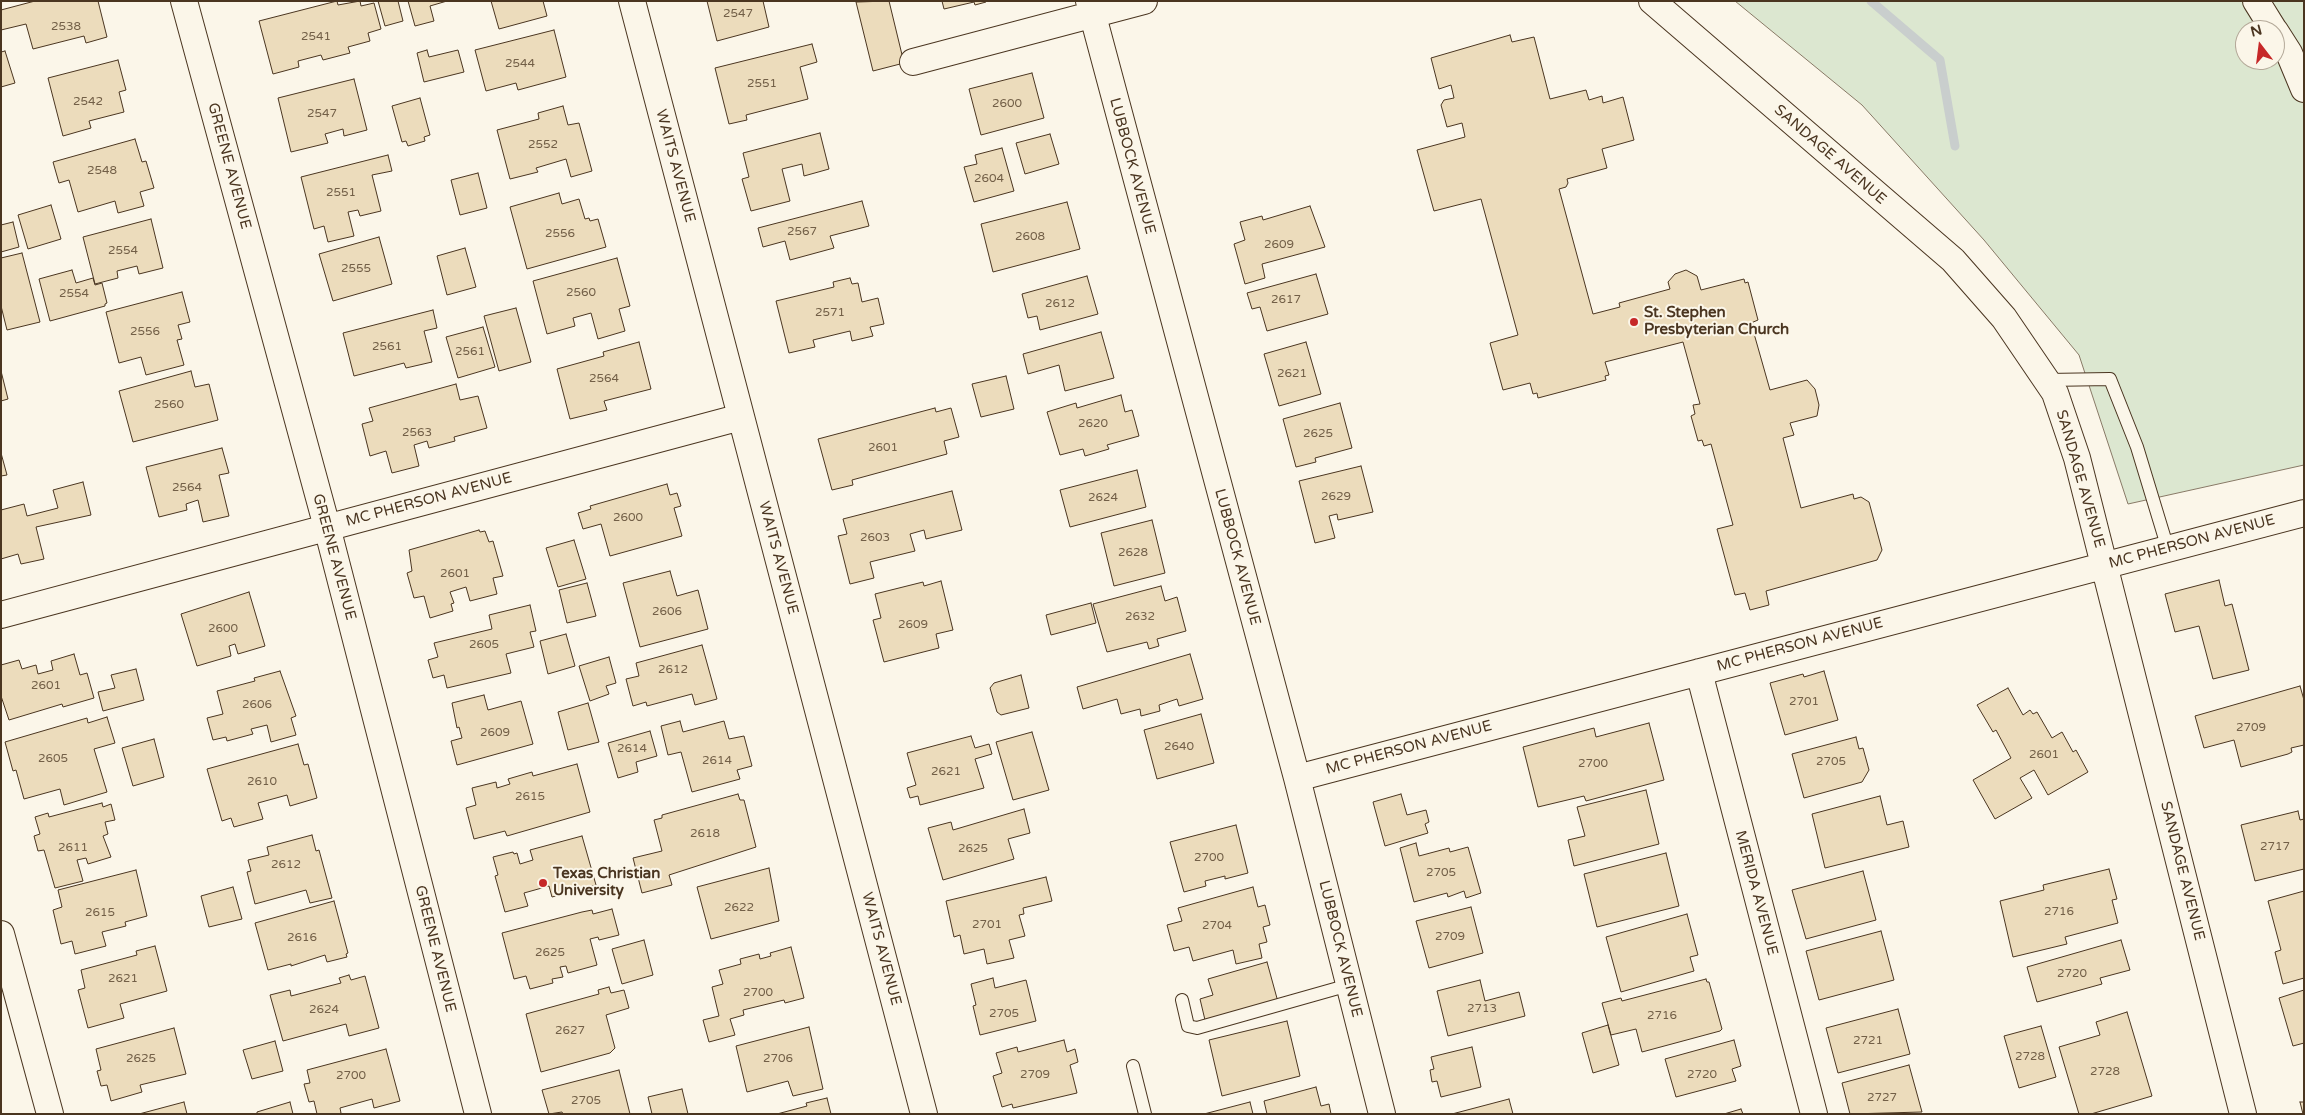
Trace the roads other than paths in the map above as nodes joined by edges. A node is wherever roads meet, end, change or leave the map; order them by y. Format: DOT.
graph roads {
  1 [pos="184,1"];
  2 [pos="632,1"];
  3 [pos="1144,1"];
  4 [pos="1652,1"];
  5 [pos="2256,1"];
  6 [pos="1090,8"];
  7 [pos="2268,20"];
  8 [pos="2285,47"];
  9 [pos="913,62"];
  10 [pos="2304,89"];
  11 [pos="2047,380"];
  12 [pos="741,416"];
  13 [pos="2304,513"];
  14 [pos="327,527"];
  15 [pos="2168,549"];
  16 [pos="2105,565"];
  17 [pos="1,615"];
  18 [pos="1699,672"];
  19 [pos="1297,778"];
  20 [pos="1,934"];
  21 [pos="1349,985"];
  22 [pos="1182,1000"];
  23 [pos="1134,1066"];
  24 [pos="50,1114"];
  25 [pos="478,1114"];
  26 [pos="924,1114"];
  27 [pos="1145,1114"];
  28 [pos="1382,1114"];
  29 [pos="1814,1114"];
  30 [pos="2243,1114"];
  1 -- 14 [label="street, GREENE AVENUE"];
  2 -- 12 [label="street, WAITS AVENUE"];
  3 -- 6 [label="street"];
  4 -- 11 [label="street, SANDAGE AVENUE"];
  5 -- 7 [label="street"];
  6 -- 9 [label="street"];
  6 -- 19 [label="street, LUBBOCK AVENUE"];
  8 -- 10 [label="street"];
  11 -- 15 [label="lane"];
  11 -- 16 [label="street, SANDAGE AVENUE"];
  12 -- 14 [label="street, MC PHERSON AVENUE"];
  12 -- 26 [label="street, WAITS AVENUE"];
  13 -- 15 [label="street, MC PHERSON AVENUE"];
  14 -- 17 [label="street, MC PHERSON AVENUE"];
  14 -- 25 [label="street, GREENE AVENUE"];
  15 -- 16 [label="street, MC PHERSON AVENUE"];
  16 -- 18 [label="street, MC PHERSON AVENUE"];
  16 -- 30 [label="street, SANDAGE AVENUE"];
  18 -- 19 [label="street, MC PHERSON AVENUE"];
  18 -- 29 [label="street, MERIDA AVENUE"];
  19 -- 21 [label="street, LUBBOCK AVENUE"];
  20 -- 24 [label="street"];
  21 -- 22 [label="lane"];
  21 -- 28 [label="street, LUBBOCK AVENUE"];
  23 -- 27 [label="lane"];
}
